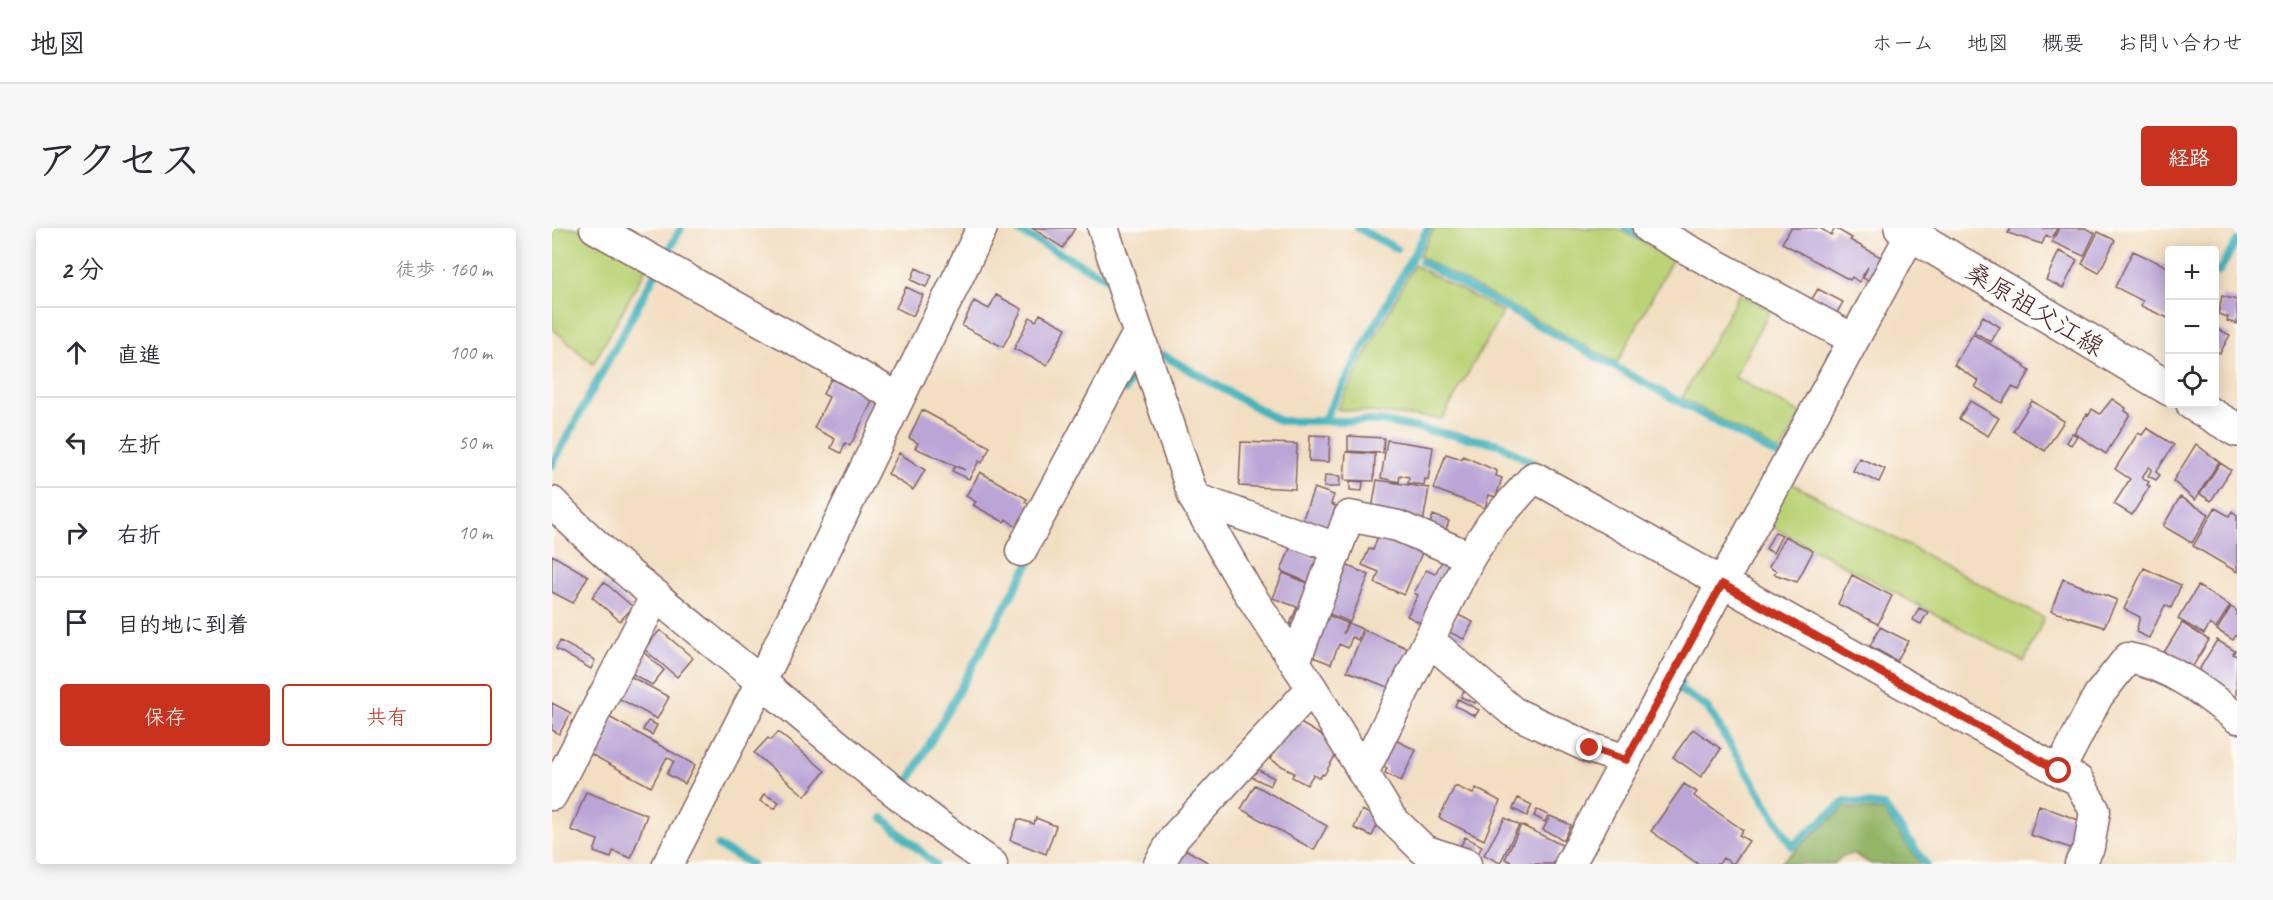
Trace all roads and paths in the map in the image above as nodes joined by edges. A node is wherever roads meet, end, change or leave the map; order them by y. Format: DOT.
graph roads {
  1 [pos="595,228"];
  2 [pos="982,228"];
  3 [pos="1103,228"];
  4 [pos="1648,228"];
  5 [pos="1906,231"];
  6 [pos="1138,333"];
  7 [pos="1852,339"];
  8 [pos="2165,387"];
  9 [pos="899,399"];
  10 [pos="2200,408"];
  11 [pos="2237,430"];
  12 [pos="1194,498"];
  13 [pos="552,502"];
  14 [pos="1252,518"];
  15 [pos="1219,541"];
  16 [pos="1337,548"];
  17 [pos="1021,551"];
  18 [pos="1470,556"];
  19 [pos="1722,584"];
  20 [pos="656,595"];
  21 [pos="1429,640"];
  22 [pos="1295,662"];
  23 [pos="761,682"];
  24 [pos="1312,688"];
  25 [pos="2237,718"];
  26 [pos="1626,760"];
  27 [pos="2059,771"];
  28 [pos="1363,773"];
  29 [pos="552,795"];
  30 [pos="668,864"];
  31 [pos="992,864"];
  32 [pos="1158,864"];
  33 [pos="1466,864"];
  34 [pos="1570,864"];
  35 [pos="2080,864"];
  1 -- 9 [label="street"];
  2 -- 9 [label="street"];
  3 -- 6 [label="street"];
  4 -- 7 [label="street"];
  5 -- 7 [label="street"];
  5 -- 8 [label="main road, 桑原祖父江線"];
  6 -- 12 [label="street"];
  6 -- 17 [label="street"];
  7 -- 19 [label="street"];
  9 -- 23 [label="street"];
  10 -- 11 [label="main road"];
  12 -- 14 [label="street"];
  12 -- 15 [label="street"];
  13 -- 20 [label="street"];
  14 -- 15 [label="street"];
  14 -- 16 [label="street"];
  15 -- 22 [label="street"];
  16 -- 18 [label="street"];
  16 -- 22 [label="street"];
  18 -- 19 [label="street"];
  18 -- 21 [label="street"];
  19 -- 26 [label="street"];
  19 -- 27 [label="street"];
  20 -- 23 [label="street"];
  20 -- 29 [label="street"];
  21 -- 26 [label="street"];
  21 -- 28 [label="street"];
  22 -- 24 [label="street"];
  23 -- 30 [label="street"];
  23 -- 31 [label="street"];
  24 -- 28 [label="street"];
  24 -- 32 [label="street"];
  25 -- 27 [label="street"];
  26 -- 34 [label="street"];
  27 -- 35 [label="street"];
  28 -- 33 [label="street"];
}
